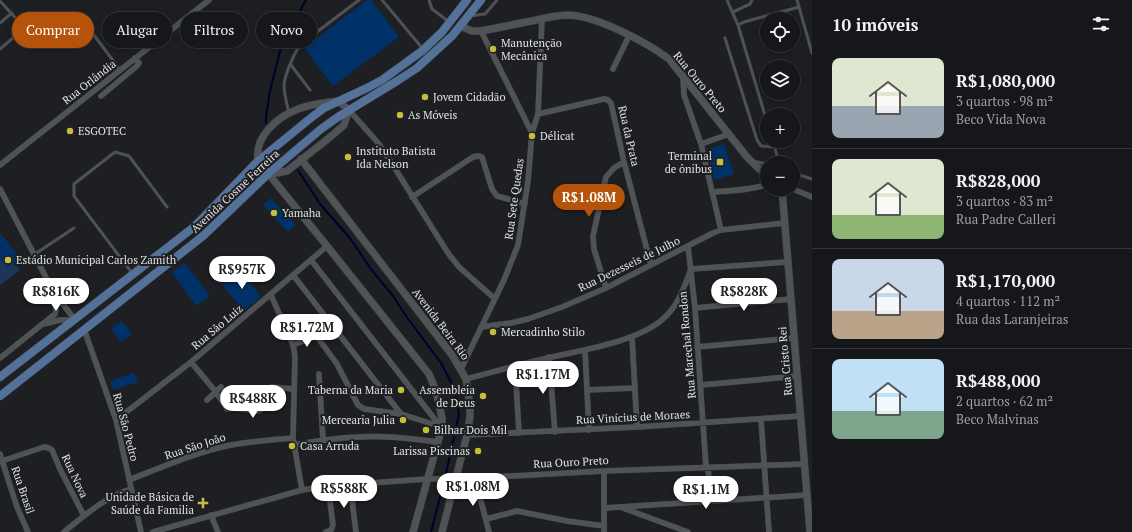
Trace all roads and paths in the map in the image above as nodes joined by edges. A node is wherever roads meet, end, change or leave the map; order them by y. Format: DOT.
graph roads {
  1 [pos="209,0"];
  2 [pos="359,0"];
  3 [pos="382,0"];
  4 [pos="429,0"];
  5 [pos="467,0"];
  6 [pos="481,0"];
  7 [pos="497,0"];
  8 [pos="727,0"];
  9 [pos="752,0"];
  10 [pos="797,0"];
  11 [pos="0,1"];
  12 [pos="799,6"];
  13 [pos="733,12"];
  14 [pos="12,13"];
  15 [pos="468,16"];
  16 [pos="542,18"];
  17 [pos="0,23"];
  18 [pos="450,23"];
  19 [pos="738,25"];
  20 [pos="460,26"];
  21 [pos="481,31"];
  22 [pos="94,35"];
  23 [pos="629,36"];
  24 [pos="725,38"];
  25 [pos="12,39"];
  26 [pos="0,49"];
  27 [pos="424,50"];
  28 [pos="812,53"];
  29 [pos="135,58"];
  30 [pos="291,65"];
  31 [pos="614,69"];
  32 [pos="120,70"];
  33 [pos="683,76"];
  34 [pos="310,90"];
  35 [pos="100,96"];
  36 [pos="338,101"];
  37 [pos="763,108"];
  38 [pos="349,110"];
  39 [pos="289,113"];
  40 [pos="538,114"];
  41 [pos="532,133"];
  42 [pos="729,134"];
  43 [pos="701,144"];
  44 [pos="760,144"];
  45 [pos="301,159"];
  46 [pos="258,161"];
  47 [pos="751,161"];
  48 [pos="624,162"];
  49 [pos="760,162"];
  50 [pos="0,165"];
  51 [pos="760,169"];
  52 [pos="269,173"];
  53 [pos="800,175"];
  54 [pos="812,179"];
  55 [pos="760,187"];
  56 [pos="0,189"];
  57 [pos="713,192"];
  58 [pos="800,192"];
  59 [pos="412,196"];
  60 [pos="783,196"];
  61 [pos="812,197"];
  62 [pos="525,204"];
  63 [pos="167,207"];
  64 [pos="785,223"];
  65 [pos="74,228"];
  66 [pos="721,230"];
  67 [pos="328,246"];
  68 [pos="688,246"];
  69 [pos="34,254"];
  70 [pos="311,260"];
  71 [pos="787,262"];
  72 [pos="652,265"];
  73 [pos="691,269"];
  74 [pos="134,275"];
  75 [pos="293,275"];
  76 [pos="606,288"];
  77 [pos="53,291"];
  78 [pos="271,295"];
  79 [pos="494,298"];
  80 [pos="791,300"];
  81 [pos="695,308"];
  82 [pos="325,316"];
  83 [pos="75,320"];
  84 [pos="41,325"];
  85 [pos="481,327"];
  86 [pos="84,329"];
  87 [pos="316,336"];
  88 [pos="632,337"];
  89 [pos="794,338"];
  90 [pos="293,344"];
  91 [pos="697,347"];
  92 [pos="585,350"];
  93 [pos="0,358"];
  94 [pos="549,358"];
  95 [pos="191,362"];
  96 [pos="515,366"];
  97 [pos="460,369"];
  98 [pos="319,374"];
  99 [pos="798,376"];
  100 [pos="0,377"];
  101 [pos="466,379"];
  102 [pos="701,385"];
  103 [pos="221,387"];
  104 [pos="635,388"];
  105 [pos="294,389"];
  106 [pos="587,390"];
  107 [pos="216,392"];
  108 [pos="0,396"];
  109 [pos="206,400"];
  110 [pos="401,414"];
  111 [pos="801,416"];
  112 [pos="762,419"];
  113 [pos="116,420"];
  114 [pos="704,424"];
  115 [pos="441,427"];
  116 [pos="637,427"];
  117 [pos="589,430"];
  118 [pos="554,432"];
  119 [pos="519,433"];
  120 [pos="467,435"];
  121 [pos="323,440"];
  122 [pos="293,442"];
  123 [pos="438,442"];
  124 [pos="0,454"];
  125 [pos="2,461"];
  126 [pos="805,464"];
  127 [pos="764,467"];
  128 [pos="707,468"];
  129 [pos="604,471"];
  130 [pos="456,478"];
  131 [pos="475,478"];
  132 [pos="430,479"];
  133 [pos="129,480"];
  134 [pos="350,484"];
  135 [pos="328,486"];
  136 [pos="131,489"];
  137 [pos="302,490"];
  138 [pos="807,495"];
  139 [pos="766,498"];
  140 [pos="711,501"];
  141 [pos="621,507"];
  142 [pos="604,508"];
  143 [pos="211,515"];
  144 [pos="84,516"];
  145 [pos="486,519"];
  146 [pos="604,529"];
  147 [pos="28,532"];
  148 [pos="64,532"];
  149 [pos="141,532"];
  150 [pos="153,532"];
  151 [pos="218,532"];
  152 [pos="326,532"];
  153 [pos="356,532"];
  154 [pos="413,532"];
  155 [pos="442,532"];
  156 [pos="488,532"];
  157 [pos="688,532"];
  158 [pos="769,532"];
  159 [pos="810,532"];
  1 -- 29 [label="street, Rua Orlândia"];
  2 -- 30 [label="lane"];
  3 -- 27 [label="lane"];
  4 -- 18 [label="lane"];
  5 -- 18 [label="main road, Avenida Cosme Ferreira"];
  6 -- 15 [label="main road, Avenida Cosme Ferreira"];
  7 -- 15 [label="lane"];
  8 -- 13 [label="lane"];
  9 -- 13 [label="lane"];
  10 -- 12 [label="lane"];
  11 -- 14 [label="lane"];
  12 -- 19 [label="lane"];
  12 -- 28 [label="lane"];
  13 -- 19 [label="lane"];
  14 -- 17 [label="lane"];
  15 -- 20 [label="main road, Avenida Cosme Ferreira"];
  16 -- 21 [label="street, Rua Ouro Preto"];
  16 -- 23 [label="street, Rua Ouro Preto"];
  16 -- 40 [label="street"];
  18 -- 27 [label="main road, Avenida Cosme Ferreira"];
  19 -- 37 [label="lane"];
  20 -- 21 [label="street, Rua Ouro Preto"];
  20 -- 38 [label="main road, Avenida Cosme Ferreira"];
  21 -- 41 [label="street"];
  22 -- 32 [label="lane"];
  23 -- 31 [label="street"];
  23 -- 33 [label="street, Rua Ouro Preto"];
  24 -- 44 [label="lane"];
  25 -- 26 [label="lane"];
  27 -- 36 [label="main road, Avenida Cosme Ferreira"];
  29 -- 32 [label="street, Rua Orlândia"];
  29 -- 35 [label="street"];
  30 -- 34 [label="lane"];
  30 -- 39 [label="lane"];
  32 -- 50 [label="street, Rua Orlândia"];
  33 -- 42 [label="street, Rua Ouro Preto"];
  33 -- 43 [label="street"];
  36 -- 38 [label="street"];
  36 -- 39 [label="street"];
  36 -- 46 [label="main road, Avenida Cosme Ferreira"];
  38 -- 45 [label="street"];
  38 -- 52 [label="main road, Avenida Cosme Ferreira"];
  38 -- 59 [label="street"];
  39 -- 46 [label="street"];
  40 -- 41 [label="street"];
  40 -- 48 [label="street, Rua da Prata"];
  41 -- 62 [label="street, Rua Sete Quedas"];
  42 -- 43 [label="street"];
  42 -- 47 [label="street, Rua Ouro Preto"];
  43 -- 57 [label="street"];
  45 -- 52 [label="street"];
  45 -- 97 [label="street, Avenida Beira Rio"];
  46 -- 52 [label="street"];
  46 -- 74 [label="main road, Avenida Cosme Ferreira"];
  47 -- 49 [label="lane"];
  47 -- 51 [label="street, Rua Ouro Preto"];
  48 -- 72 [label="street, Rua da Prata"];
  48 -- 76 [label="street"];
  52 -- 67 [label="street"];
  52 -- 86 [label="main road, Avenida Cosme Ferreira"];
  53 -- 54 [label="lane"];
  55 -- 57 [label="street"];
  56 -- 69 [label="street"];
  57 -- 66 [label="street"];
  58 -- 61 [label="street"];
  59 -- 62 [label="street"];
  59 -- 79 [label="street"];
  60 -- 64 [label="street, Rua Cristo Rei"];
  62 -- 79 [label="street, Rua Sete Quedas"];
  63 -- 74 [label="lane"];
  64 -- 66 [label="street, Rua Dezesseis de Julho"];
  64 -- 71 [label="street, Rua Cristo Rei"];
  65 -- 69 [label="lane"];
  66 -- 68 [label="street, Rua Dezesseis de Julho"];
  67 -- 70 [label="street, Rua São Luiz"];
  67 -- 115 [label="street"];
  68 -- 72 [label="street, Rua Dezesseis de Julho"];
  68 -- 73 [label="street, Rua Marechal Rondon"];
  69 -- 77 [label="street"];
  70 -- 75 [label="street, Rua São Luiz"];
  70 -- 115 [label="street"];
  71 -- 73 [label="street"];
  71 -- 80 [label="street, Rua Cristo Rei"];
  72 -- 76 [label="street, Rua Dezesseis de Julho"];
  73 -- 81 [label="street, Rua Marechal Rondon"];
  73 -- 88 [label="street"];
  74 -- 83 [label="main road, Avenida Cosme Ferreira"];
  75 -- 78 [label="street, Rua São Luiz"];
  75 -- 82 [label="street"];
  76 -- 85 [label="street, Rua Dezesseis de Julho"];
  77 -- 83 [label="street"];
  77 -- 84 [label="street"];
  78 -- 90 [label="street"];
  78 -- 95 [label="street, Rua São Luiz"];
  79 -- 85 [label="street, Rua Sete Quedas"];
  80 -- 81 [label="street"];
  80 -- 89 [label="street, Rua Cristo Rei"];
  81 -- 91 [label="street, Rua Marechal Rondon"];
  82 -- 87 [label="street"];
  82 -- 110 [label="street"];
  83 -- 84 [label="street"];
  83 -- 100 [label="main road, Avenida Cosme Ferreira"];
  84 -- 93 [label="street"];
  85 -- 97 [label="street, Rua Sete Quedas"];
  86 -- 108 [label="main road, Avenida Cosme Ferreira"];
  86 -- 113 [label="street, Rua São Pedro"];
  87 -- 90 [label="street"];
  87 -- 110 [label="street"];
  88 -- 92 [label="street"];
  88 -- 104 [label="street"];
  89 -- 91 [label="street"];
  89 -- 99 [label="street, Rua Cristo Rei"];
  90 -- 105 [label="street"];
  91 -- 102 [label="street, Rua Marechal Rondon"];
  92 -- 94 [label="street"];
  92 -- 106 [label="street"];
  94 -- 96 [label="street"];
  94 -- 118 [label="street"];
  95 -- 107 [label="street"];
  95 -- 113 [label="street, Rua São Luiz"];
  96 -- 101 [label="street"];
  96 -- 119 [label="street"];
  97 -- 101 [label="street, Avenida Beira Rio"];
  98 -- 121 [label="street"];
  99 -- 102 [label="street"];
  99 -- 111 [label="street, Rua Cristo Rei"];
  101 -- 120 [label="street, Avenida Beira Rio"];
  102 -- 114 [label="street, Rua Marechal Rondon"];
  103 -- 107 [label="street"];
  104 -- 106 [label="street"];
  104 -- 116 [label="street"];
  105 -- 107 [label="street"];
  105 -- 122 [label="street"];
  106 -- 117 [label="street"];
  107 -- 109 [label="street"];
  110 -- 115 [label="street"];
  111 -- 112 [label="street, Rua Vinícius de Moraes"];
  111 -- 126 [label="street, Rua Cristo Rei"];
  112 -- 114 [label="street, Rua Vinícius de Moraes"];
  112 -- 127 [label="street"];
  113 -- 133 [label="street, Rua São Pedro"];
  114 -- 116 [label="street, Rua Vinícius de Moraes"];
  114 -- 128 [label="street, Rua Marechal Rondon"];
  115 -- 123 [label="street"];
  116 -- 117 [label="street, Rua Vinícius de Moraes"];
  117 -- 118 [label="street, Rua Vinícius de Moraes"];
  118 -- 119 [label="street, Rua Vinícius de Moraes"];
  119 -- 120 [label="street, Rua Vinícius de Moraes"];
  120 -- 130 [label="street, Avenida Beira Rio"];
  121 -- 122 [label="street, Rua São João"];
  121 -- 123 [label="street, Rua São João"];
  122 -- 133 [label="street, Rua São João"];
  122 -- 137 [label="street"];
  123 -- 132 [label="street"];
  124 -- 125 [label="street, Rua Brasil"];
  125 -- 144 [label="street, Rua Nova"];
  125 -- 147 [label="street, Rua Brasil"];
  126 -- 127 [label="street, Rua Ouro Preto"];
  126 -- 138 [label="street, Rua Cristo Rei"];
  127 -- 128 [label="street, Rua Ouro Preto"];
  127 -- 139 [label="street"];
  128 -- 129 [label="street, Rua Ouro Preto"];
  128 -- 140 [label="street, Rua Marechal Rondon"];
  129 -- 131 [label="street, Rua Ouro Preto"];
  129 -- 142 [label="street"];
  130 -- 131 [label="street, Rua Ouro Preto"];
  130 -- 132 [label="street, Rua Ouro Preto"];
  130 -- 155 [label="street, Avenida Beira Rio"];
  131 -- 145 [label="street"];
  132 -- 134 [label="street, Rua Ouro Preto"];
  132 -- 154 [label="street"];
  133 -- 136 [label="street, Rua São Pedro"];
  134 -- 135 [label="street, Rua Ouro Preto"];
  134 -- 153 [label="street"];
  135 -- 137 [label="street, Rua Ouro Preto"];
  135 -- 152 [label="street"];
  136 -- 144 [label="street"];
  136 -- 149 [label="street, Rua São Pedro"];
  137 -- 143 [label="street, Rua Ouro Preto"];
  138 -- 139 [label="street"];
  138 -- 159 [label="street, Rua Cristo Rei"];
  139 -- 140 [label="street"];
  139 -- 158 [label="street"];
  140 -- 141 [label="street"];
  141 -- 142 [label="street"];
  141 -- 157 [label="street"];
  142 -- 146 [label="street"];
  143 -- 150 [label="street, Rua Ouro Preto"];
  143 -- 151 [label="street"];
  144 -- 148 [label="street"];
  145 -- 146 [label="street"];
  145 -- 156 [label="street"];
}
